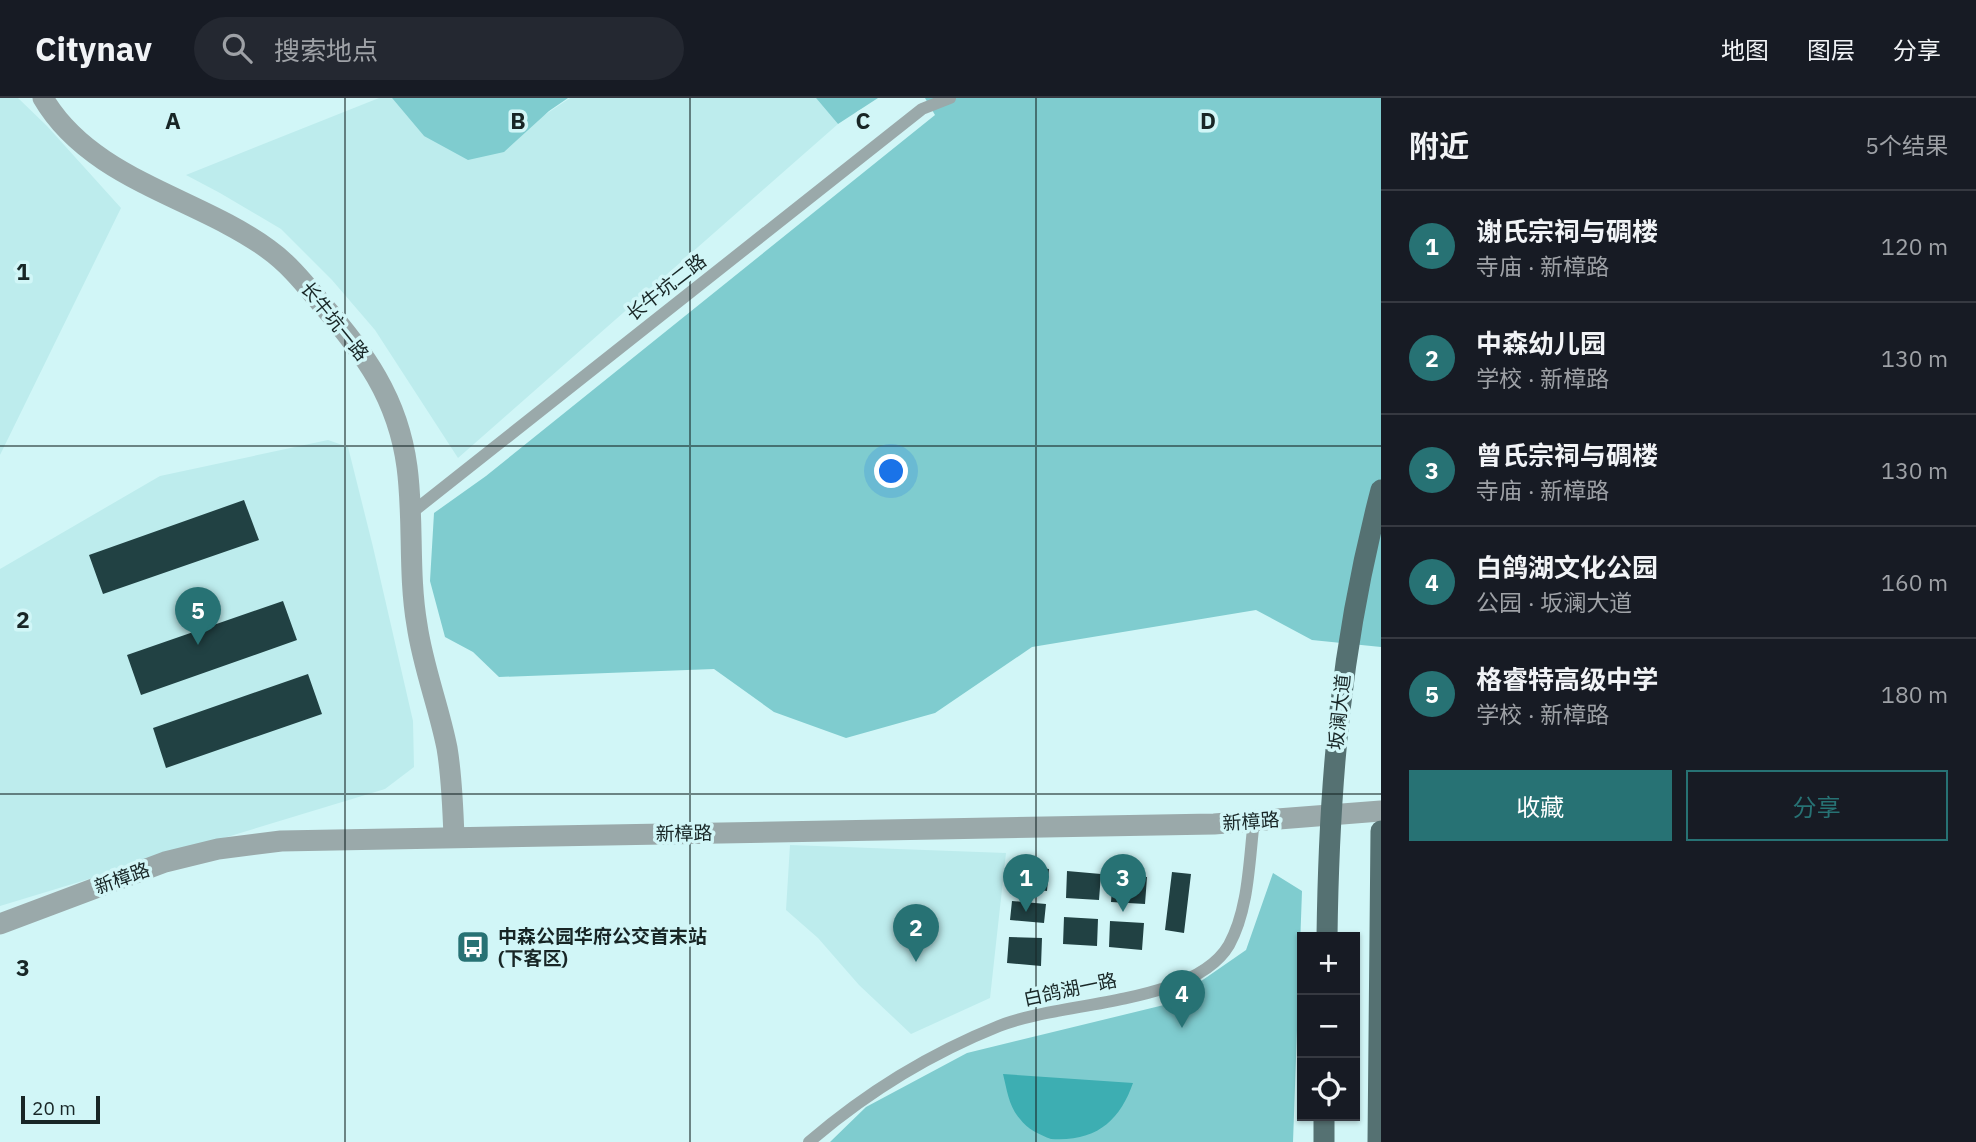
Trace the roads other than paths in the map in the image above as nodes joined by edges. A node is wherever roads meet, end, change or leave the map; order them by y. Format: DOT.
graph roads {
  1 [pos="43,98"];
  2 [pos="950,98"];
  3 [pos="1381,490"];
  4 [pos="410,514"];
  5 [pos="1381,811"];
  6 [pos="1254,820"];
  7 [pos="1381,831"];
  8 [pos="454,838"];
  9 [pos="0,923"];
  10 [pos="1327,932"];
  11 [pos="1324,1121"];
  12 [pos="809,1142"];
  13 [pos="1324,1142"];
  14 [pos="1378,1142"];
  1 -- 4 [label="street, 长牛坑一路"];
  2 -- 4 [label="lane, 长牛坑二路"];
  3 -- 10 [label="main road, 坂澜大道, bridge"];
  4 -- 8 [label="street, 长牛坑一路"];
  5 -- 6 [label="street, 新樟路"];
  6 -- 8 [label="street, 新樟路"];
  6 -- 12 [label="lane, 白鸽湖一路"];
  7 -- 14 [label="main road"];
  8 -- 9 [label="street, 新樟路"];
  11 -- 13 [label="main road"];
}
